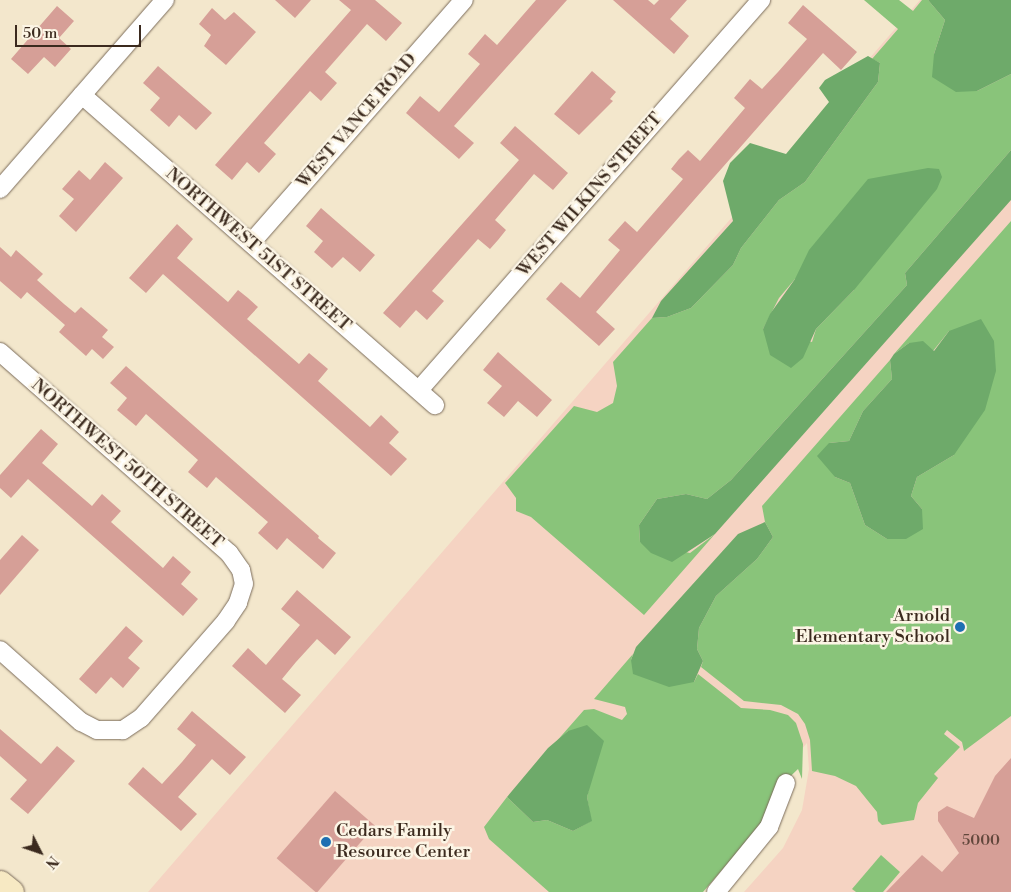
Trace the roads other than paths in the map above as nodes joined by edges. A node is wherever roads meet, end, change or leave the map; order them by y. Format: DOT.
graph roads {
  1 [pos="165,0"];
  2 [pos="464,0"];
  3 [pos="761,0"];
  4 [pos="82,95"];
  5 [pos="0,189"];
  6 [pos="251,243"];
  7 [pos="0,352"];
  8 [pos="419,390"];
  9 [pos="435,405"];
  10 [pos="0,650"];
  11 [pos="786,783"];
  12 [pos="0,883"];
  13 [pos="11,892"];
  14 [pos="716,892"];
  1 -- 4 [label="street"];
  2 -- 6 [label="street, WEST VANCE ROAD"];
  3 -- 8 [label="street, WEST WILKINS STREET"];
  4 -- 5 [label="street"];
  4 -- 6 [label="street, NORTHWEST 51ST STREET"];
  6 -- 8 [label="street, NORTHWEST 51ST STREET"];
  7 -- 10 [label="street, NORTHWEST 50TH STREET"];
  8 -- 9 [label="street, NORTHWEST 51ST STREET"];
  11 -- 14 [label="street"];
  12 -- 13 [label="main road"];
}
